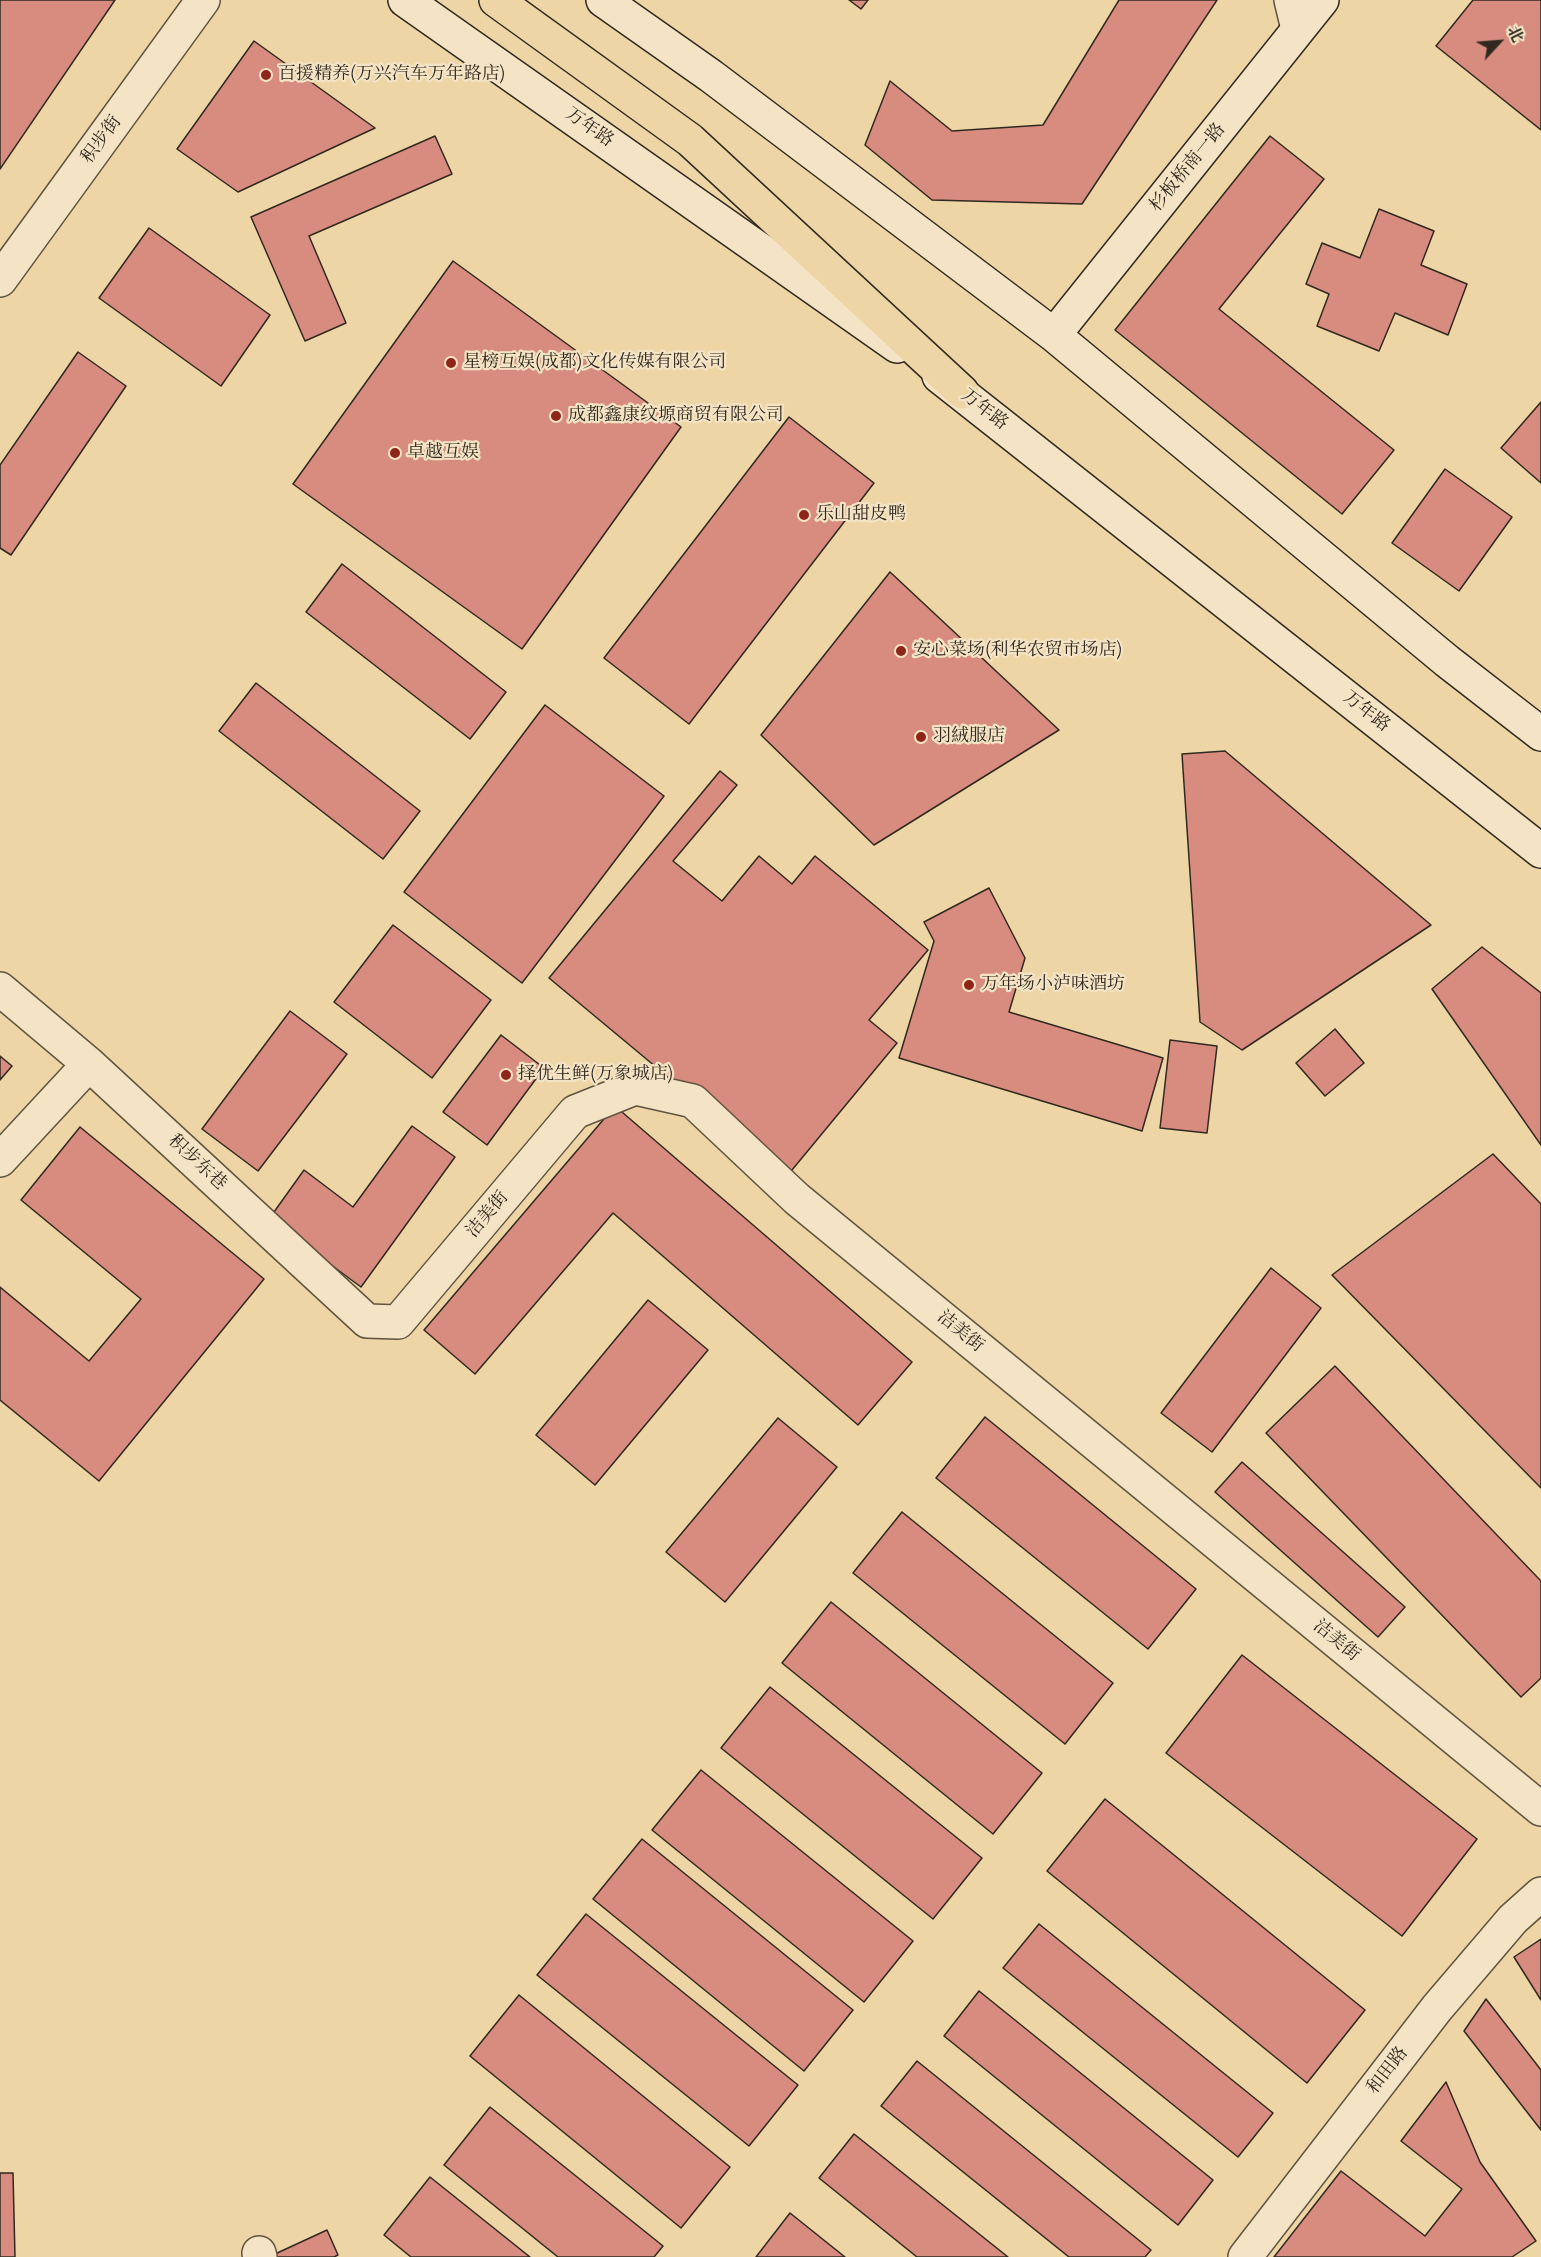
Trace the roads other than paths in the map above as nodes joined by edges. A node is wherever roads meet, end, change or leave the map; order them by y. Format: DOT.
graph roads {
  1 [pos="203,0"];
  2 [pos="405,0"];
  3 [pos="496,0"];
  4 [pos="603,0"];
  5 [pos="1322,0"];
  6 [pos="1294,15"];
  7 [pos="0,280"];
  8 [pos="1054,335"];
  9 [pos="962,392"];
  10 [pos="1541,734"];
  11 [pos="1541,851"];
  12 [pos="0,989"];
  13 [pos="89,1064"];
  14 [pos="0,1160"];
  15 [pos="398,1322"];
  16 [pos="1541,1809"];
  17 [pos="1541,1894"];
  18 [pos="1245,2257"];
  1 -- 7 [label="street, 积步街"];
  2 -- 9 [label="street, 万年路"];
  3 -- 9 [label="highway"];
  4 -- 8 [label="street"];
  5 -- 6 [label="street, 杉板桥南一路"];
  6 -- 8 [label="street, 杉板桥南一路"];
  8 -- 10 [label="street"];
  9 -- 11 [label="street, 万年路"];
  12 -- 13 [label="street, 积步东巷"];
  13 -- 14 [label="street"];
  13 -- 15 [label="street, 积步东巷"];
  15 -- 16 [label="street, 洁美街"];
  17 -- 18 [label="street, 和田路"];
}
